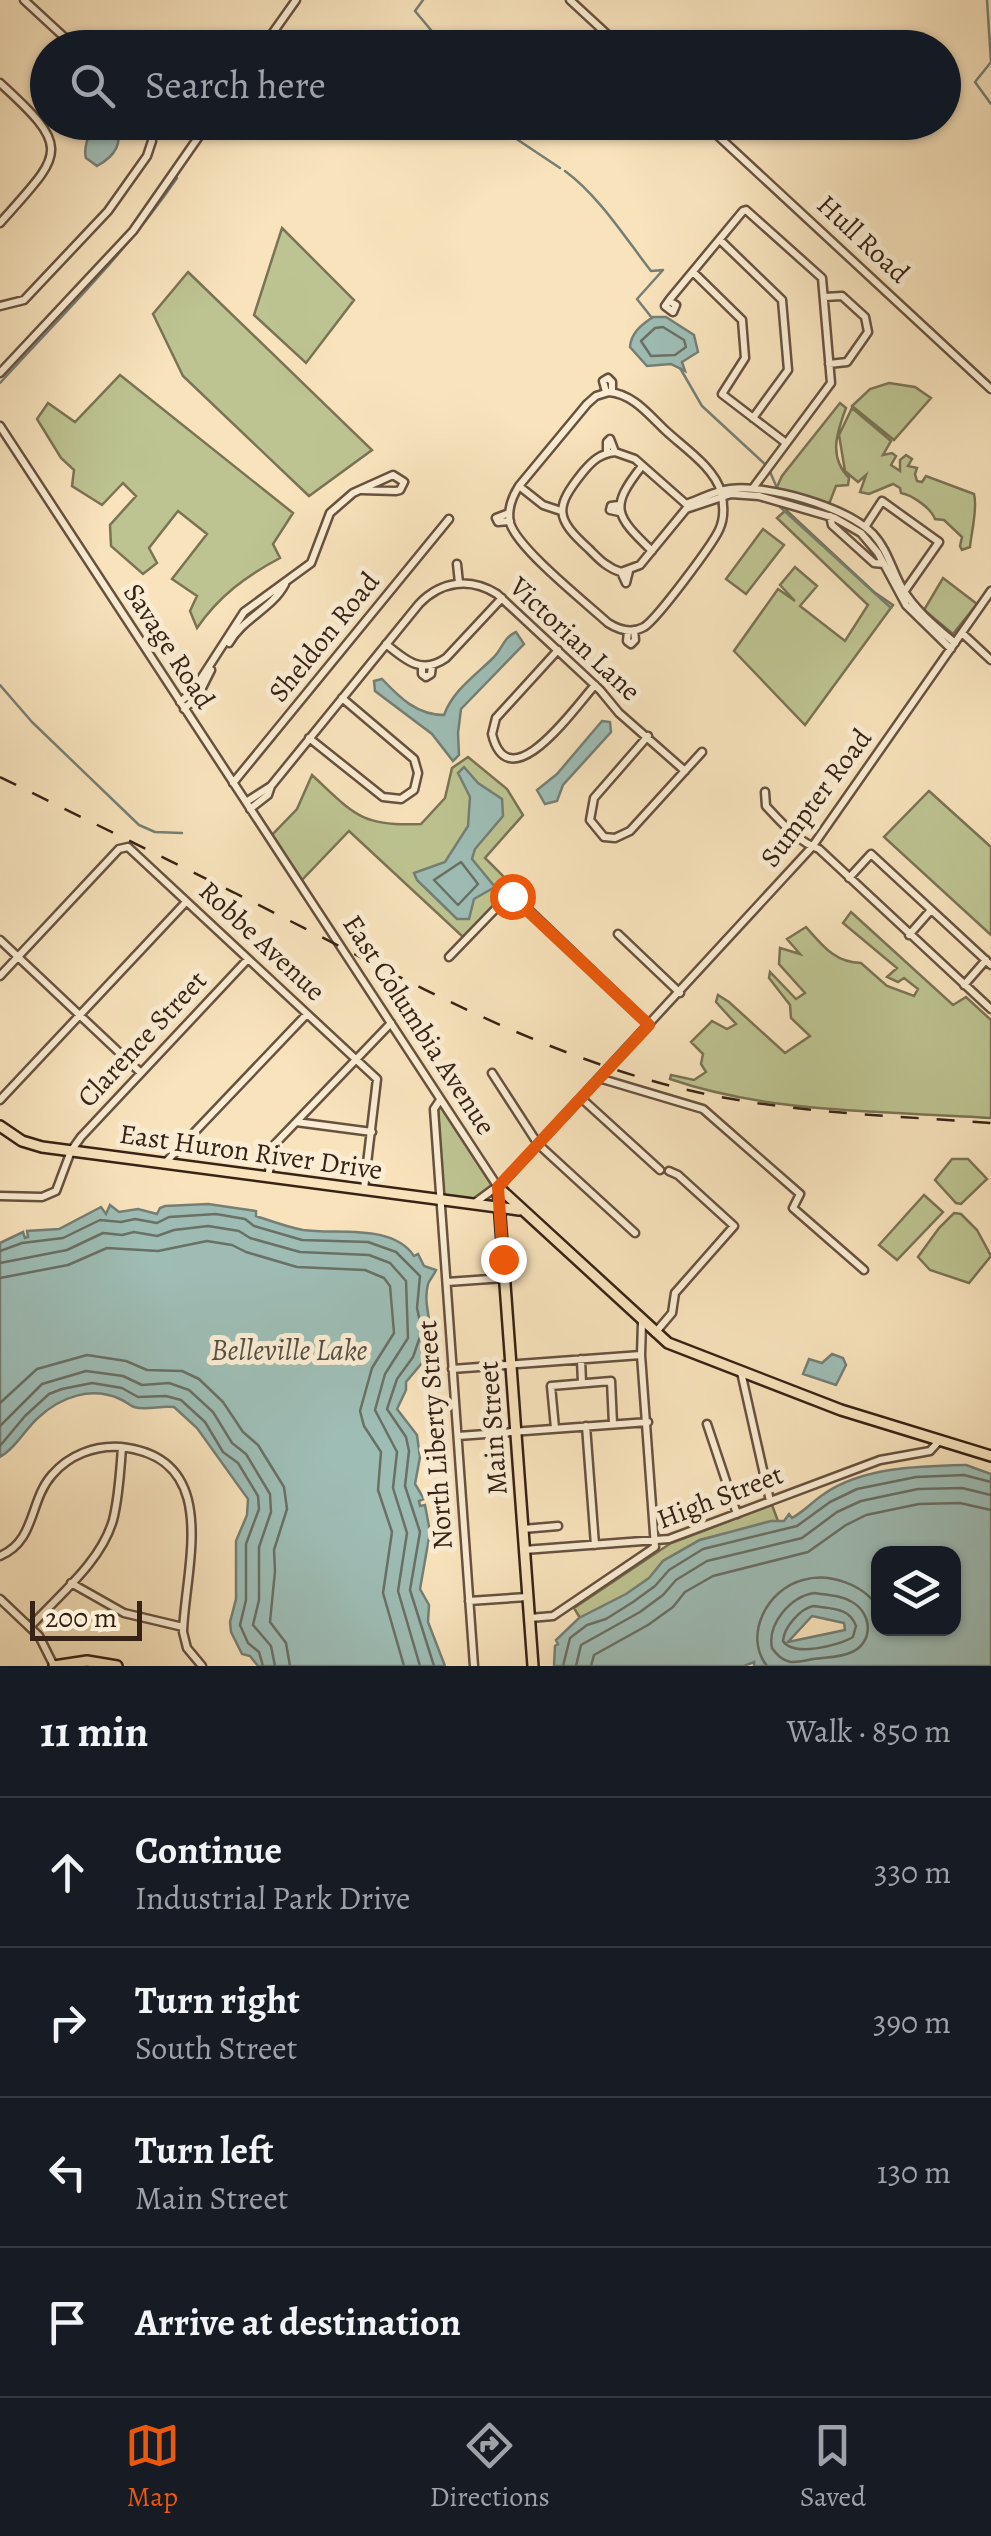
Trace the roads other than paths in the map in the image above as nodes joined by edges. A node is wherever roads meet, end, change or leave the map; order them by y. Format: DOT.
graph roads {
  1 [pos="24,0"];
  2 [pos="296,0"];
  3 [pos="570,0"];
  4 [pos="56,30"];
  5 [pos="275,30"];
  6 [pos="602,30"];
  7 [pos="0,83"];
  8 [pos="30,110"];
  9 [pos="49,140"];
  10 [pos="151,140"];
  11 [pos="197,140"];
  12 [pos="722,140"];
  13 [pos="0,223"];
  14 [pos="720,240"];
  15 [pos="693,272"];
  16 [pos="824,297"];
  17 [pos="669,300"];
  18 [pos="0,306"];
  19 [pos="830,364"];
  20 [pos="0,373"];
  21 [pos="991,389"];
  22 [pos="752,418"];
  23 [pos="0,426"];
  24 [pos="786,443"];
  25 [pos="642,466"];
  26 [pos="519,486"];
  27 [pos="361,490"];
  28 [pos="668,491"];
  29 [pos="753,491"];
  30 [pos="721,493"];
  31 [pos="562,511"];
  32 [pos="830,513"];
  33 [pos="449,519"];
  34 [pos="672,523"];
  35 [pos="863,530"];
  36 [pos="652,551"];
  37 [pos="886,563"];
  38 [pos="457,564"];
  39 [pos="460,583"];
  40 [pos="991,591"];
  41 [pos="901,593"];
  42 [pos="502,598"];
  43 [pos="962,634"];
  44 [pos="386,644"];
  45 [pos="953,646"];
  46 [pos="558,650"];
  47 [pos="991,660"];
  48 [pos="595,685"];
  49 [pos="342,698"];
  50 [pos="182,706"];
  51 [pos="648,736"];
  52 [pos="309,738"];
  53 [pos="702,752"];
  54 [pos="685,771"];
  55 [pos="233,783"];
  56 [pos="765,792"];
  57 [pos="248,806"];
  58 [pos="812,847"];
  59 [pos="849,878"];
  60 [pos="302,888"];
  61 [pos="186,902"];
  62 [pos="931,910"];
  63 [pos="618,934"];
  64 [pos="909,934"];
  65 [pos="0,940"];
  66 [pos="449,956"];
  67 [pos="18,957"];
  68 [pos="248,959"];
  69 [pos="988,963"];
  70 [pos="0,976"];
  71 [pos="964,985"];
  72 [pos="680,992"];
  73 [pos="991,1009"];
  74 [pos="79,1014"];
  75 [pos="307,1014"];
  76 [pos="390,1023"];
  77 [pos="649,1025"];
  78 [pos="356,1059"];
  79 [pos="141,1073"];
  80 [pos="492,1073"];
  81 [pos="600,1078"];
  82 [pos="581,1098"];
  83 [pos="0,1100"];
  84 [pos="440,1100"];
  85 [pos="296,1122"];
  86 [pos="0,1126"];
  87 [pos="372,1132"];
  88 [pos="538,1144"];
  89 [pos="70,1151"];
  90 [pos="165,1163"];
  91 [pos="268,1177"];
  92 [pos="498,1187"];
  93 [pos="364,1190"];
  94 [pos="0,1196"];
  95 [pos="441,1200"];
  96 [pos="470,1204"];
  97 [pos="500,1208"];
  98 [pos="522,1211"];
  99 [pos="635,1233"];
  100 [pos="864,1270"];
  101 [pos="504,1278"];
  102 [pos="447,1282"];
  103 [pos="642,1322"];
  104 [pos="655,1334"];
  105 [pos="642,1355"];
  106 [pos="582,1360"];
  107 [pos="511,1365"];
  108 [pos="452,1369"];
  109 [pos="741,1372"];
  110 [pos="582,1383"];
  111 [pos="648,1422"];
  112 [pos="613,1424"];
  113 [pos="707,1424"];
  114 [pos="586,1426"];
  115 [pos="555,1428"];
  116 [pos="515,1432"];
  117 [pos="458,1436"];
  118 [pos="938,1441"];
  119 [pos="122,1448"];
  120 [pos="991,1456"];
  121 [pos="770,1501"];
  122 [pos="737,1514"];
  123 [pos="558,1526"];
  124 [pos="523,1529"];
  125 [pos="655,1541"];
  126 [pos="595,1545"];
  127 [pos="524,1550"];
  128 [pos="0,1556"];
  129 [pos="70,1583"];
  130 [pos="528,1597"];
  131 [pos="0,1598"];
  132 [pos="469,1601"];
  133 [pos="530,1618"];
  134 [pos="30,1626"];
  135 [pos="183,1627"];
  136 [pos="54,1666"];
  137 [pos="117,1666"];
  138 [pos="202,1666"];
  139 [pos="474,1666"];
  140 [pos="534,1666"];
  1 -- 4 [label="street"];
  2 -- 5 [label="street"];
  3 -- 6 [label="street"];
  7 -- 8 [label="street"];
  9 -- 13 [label="street"];
  10 -- 18 [label="street"];
  11 -- 20 [label="street"];
  12 -- 21 [label="street, Hull Road"];
  14 -- 15 [label="street"];
  14 -- 16 [label="street"];
  14 -- 22 [label="street"];
  15 -- 17 [label="street"];
  15 -- 22 [label="street"];
  16 -- 19 [label="street"];
  16 -- 19 [label="street"];
  19 -- 24 [label="street"];
  22 -- 24 [label="street"];
  23 -- 50 [label="street, Savage Road"];
  24 -- 29 [label="street"];
  25 -- 28 [label="street"];
  25 -- 31 [label="street"];
  25 -- 36 [label="street"];
  26 -- 30 [label="street"];
  26 -- 30 [label="street"];
  26 -- 31 [label="street"];
  27 -- 27 [label="street"];
  27 -- 50 [label="street"];
  28 -- 30 [label="street"];
  28 -- 34 [label="street"];
  29 -- 30 [label="street"];
  29 -- 32 [label="street"];
  30 -- 34 [label="street"];
  31 -- 36 [label="street"];
  32 -- 35 [label="street"];
  32 -- 37 [label="street"];
  33 -- 55 [label="street, Sheldon Road"];
  34 -- 36 [label="street"];
  35 -- 37 [label="street"];
  35 -- 41 [label="street"];
  37 -- 41 [label="street"];
  38 -- 39 [label="street"];
  39 -- 42 [label="street, Victorian Lane"];
  39 -- 44 [label="street"];
  40 -- 43 [label="street, Sumpter Road"];
  41 -- 45 [label="street"];
  41 -- 45 [label="street"];
  42 -- 44 [label="street"];
  42 -- 46 [label="street, Victorian Lane"];
  43 -- 45 [label="street, Sumpter Road"];
  43 -- 47 [label="street"];
  44 -- 49 [label="street"];
  45 -- 58 [label="street, Sumpter Road"];
  46 -- 48 [label="street, Victorian Lane"];
  46 -- 48 [label="street"];
  48 -- 51 [label="street, Victorian Lane"];
  49 -- 52 [label="street"];
  49 -- 52 [label="street"];
  50 -- 55 [label="street, Savage Road"];
  51 -- 54 [label="street, Victorian Lane"];
  51 -- 54 [label="street"];
  52 -- 57 [label="street"];
  53 -- 54 [label="street"];
  55 -- 57 [label="street, Savage Road"];
  56 -- 58 [label="street"];
  57 -- 60 [label="street, Savage Road"];
  58 -- 59 [label="street"];
  58 -- 72 [label="street, Sumpter Road"];
  59 -- 62 [label="street"];
  59 -- 64 [label="street"];
  60 -- 76 [label="street, East Columbia Avenue"];
  61 -- 67 [label="street, Robbe Avenue"];
  61 -- 68 [label="street, Robbe Avenue"];
  61 -- 74 [label="street"];
  62 -- 64 [label="street"];
  62 -- 69 [label="street"];
  63 -- 72 [label="street"];
  64 -- 71 [label="street"];
  65 -- 67 [label="street"];
  66 -- 77 [label="street"];
  67 -- 70 [label="street"];
  67 -- 74 [label="street"];
  68 -- 75 [label="street, Robbe Avenue"];
  68 -- 79 [label="street, Clarence Street"];
  69 -- 71 [label="street"];
  71 -- 73 [label="street"];
  72 -- 77 [label="street, Sumpter Road"];
  74 -- 79 [label="street"];
  74 -- 83 [label="street"];
  75 -- 78 [label="street, Robbe Avenue"];
  75 -- 90 [label="street"];
  76 -- 78 [label="street"];
  76 -- 84 [label="street, East Columbia Avenue"];
  77 -- 81 [label="street, Sumpter Road"];
  78 -- 85 [label="street"];
  78 -- 87 [label="street, Robbe Avenue"];
  79 -- 89 [label="street, Clarence Street"];
  80 -- 88 [label="street"];
  81 -- 82 [label="street, Sumpter Road"];
  81 -- 100 [label="street"];
  82 -- 88 [label="street, Sumpter Road"];
  82 -- 104 [label="street"];
  84 -- 92 [label="street, East Columbia Avenue"];
  84 -- 95 [label="street, North Liberty Street"];
  85 -- 87 [label="street"];
  85 -- 91 [label="street"];
  86 -- 89 [label="main road, East Huron River Drive"];
  87 -- 93 [label="street"];
  88 -- 92 [label="street, Sumpter Road"];
  88 -- 99 [label="street"];
  89 -- 90 [label="main road, East Huron River Drive"];
  89 -- 94 [label="street, Clarence Street"];
  90 -- 91 [label="main road, East Huron River Drive"];
  91 -- 93 [label="main road, East Huron River Drive"];
  92 -- 96 [label="street, Sumpter Road"];
  92 -- 97 [label="main road, Main Street"];
  92 -- 98 [label="main road"];
  93 -- 95 [label="main road, East Huron River Drive"];
  95 -- 96 [label="main road, East Huron River Drive"];
  95 -- 102 [label="street, North Liberty Street"];
  96 -- 97 [label="main road, East Huron River Drive"];
  97 -- 98 [label="main road, East Huron River Drive"];
  97 -- 101 [label="main road, Main Street"];
  98 -- 103 [label="main road"];
  101 -- 102 [label="street"];
  101 -- 107 [label="main road, Main Street"];
  102 -- 108 [label="street, North Liberty Street"];
  103 -- 104 [label="main road"];
  103 -- 105 [label="street"];
  104 -- 109 [label="main road"];
  105 -- 106 [label="street"];
  105 -- 111 [label="street"];
  106 -- 107 [label="street"];
  106 -- 110 [label="street"];
  107 -- 108 [label="street"];
  107 -- 116 [label="main road, Main Street"];
  108 -- 117 [label="street, North Liberty Street"];
  109 -- 118 [label="main road"];
  109 -- 121 [label="street"];
  110 -- 112 [label="street"];
  110 -- 115 [label="street"];
  111 -- 112 [label="street"];
  111 -- 125 [label="street"];
  112 -- 114 [label="street"];
  113 -- 122 [label="street"];
  114 -- 115 [label="street"];
  114 -- 126 [label="street"];
  115 -- 116 [label="street"];
  116 -- 117 [label="street"];
  116 -- 124 [label="main road, Main Street"];
  117 -- 132 [label="street, North Liberty Street"];
  118 -- 120 [label="main road"];
  118 -- 121 [label="street, High Street"];
  119 -- 128 [label="street"];
  119 -- 129 [label="street"];
  119 -- 135 [label="street"];
  121 -- 122 [label="street, High Street"];
  122 -- 125 [label="street, High Street"];
  123 -- 124 [label="street"];
  124 -- 127 [label="main road, Main Street"];
  125 -- 126 [label="street"];
  125 -- 133 [label="street, High Street"];
  126 -- 127 [label="street"];
  127 -- 130 [label="main road, Main Street"];
  129 -- 134 [label="street"];
  129 -- 135 [label="street"];
  130 -- 132 [label="street"];
  130 -- 133 [label="main road, Main Street"];
  131 -- 134 [label="street"];
  132 -- 139 [label="street, North Liberty Street"];
  133 -- 140 [label="main road, Main Street"];
  134 -- 136 [label="street"];
  135 -- 138 [label="street"];
  136 -- 137 [label="main road"];
}
